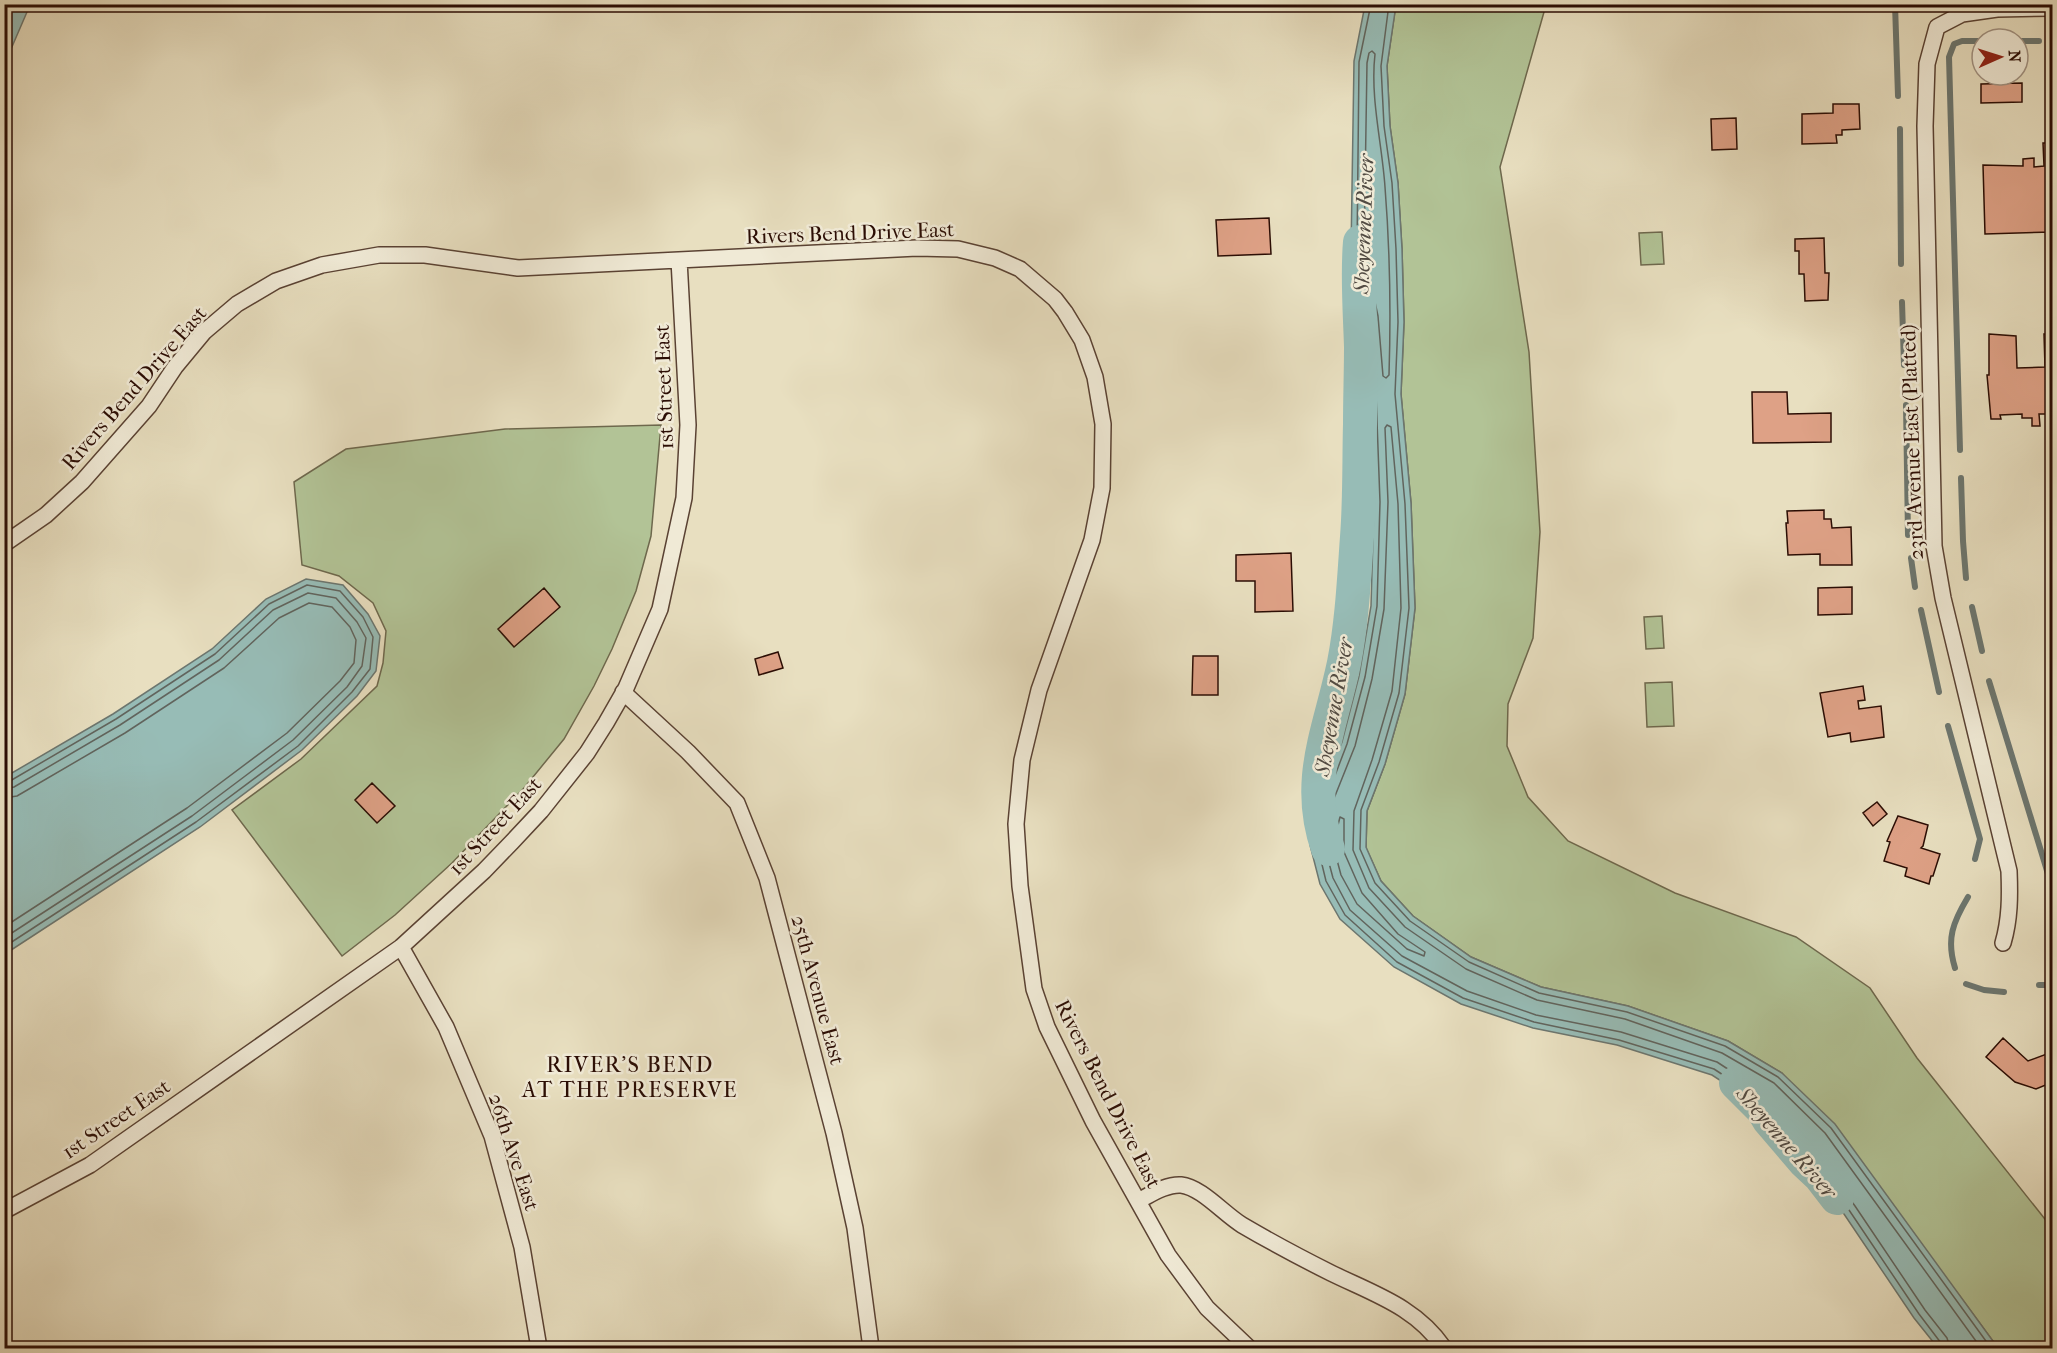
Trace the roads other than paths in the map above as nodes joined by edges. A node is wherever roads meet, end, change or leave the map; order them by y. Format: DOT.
graph roads {
  1 [pos="2052,8"];
  2 [pos="679,260"];
  3 [pos="4,544"];
  4 [pos="623,692"];
  5 [pos="2003,943"];
  6 [pos="401,946"];
  7 [pos="1138,1201"];
  8 [pos="4,1211"];
  9 [pos="539,1348"];
  10 [pos="871,1348"];
  11 [pos="1249,1348"];
  12 [pos="1444,1348"];
  1 -- 5 [label="street, 23rd Avenue East (Platted)"];
  2 -- 3 [label="street, Rivers Bend Drive East"];
  2 -- 4 [label="street, 1st Street East"];
  2 -- 7 [label="street, Rivers Bend Drive East"];
  4 -- 6 [label="street, 1st Street East"];
  4 -- 10 [label="street, 25th Avenue East"];
  6 -- 8 [label="street, 1st Street East"];
  6 -- 9 [label="street, 26th Ave East"];
  7 -- 11 [label="street, Rivers Bend Drive East"];
  7 -- 12 [label="street"];
}
